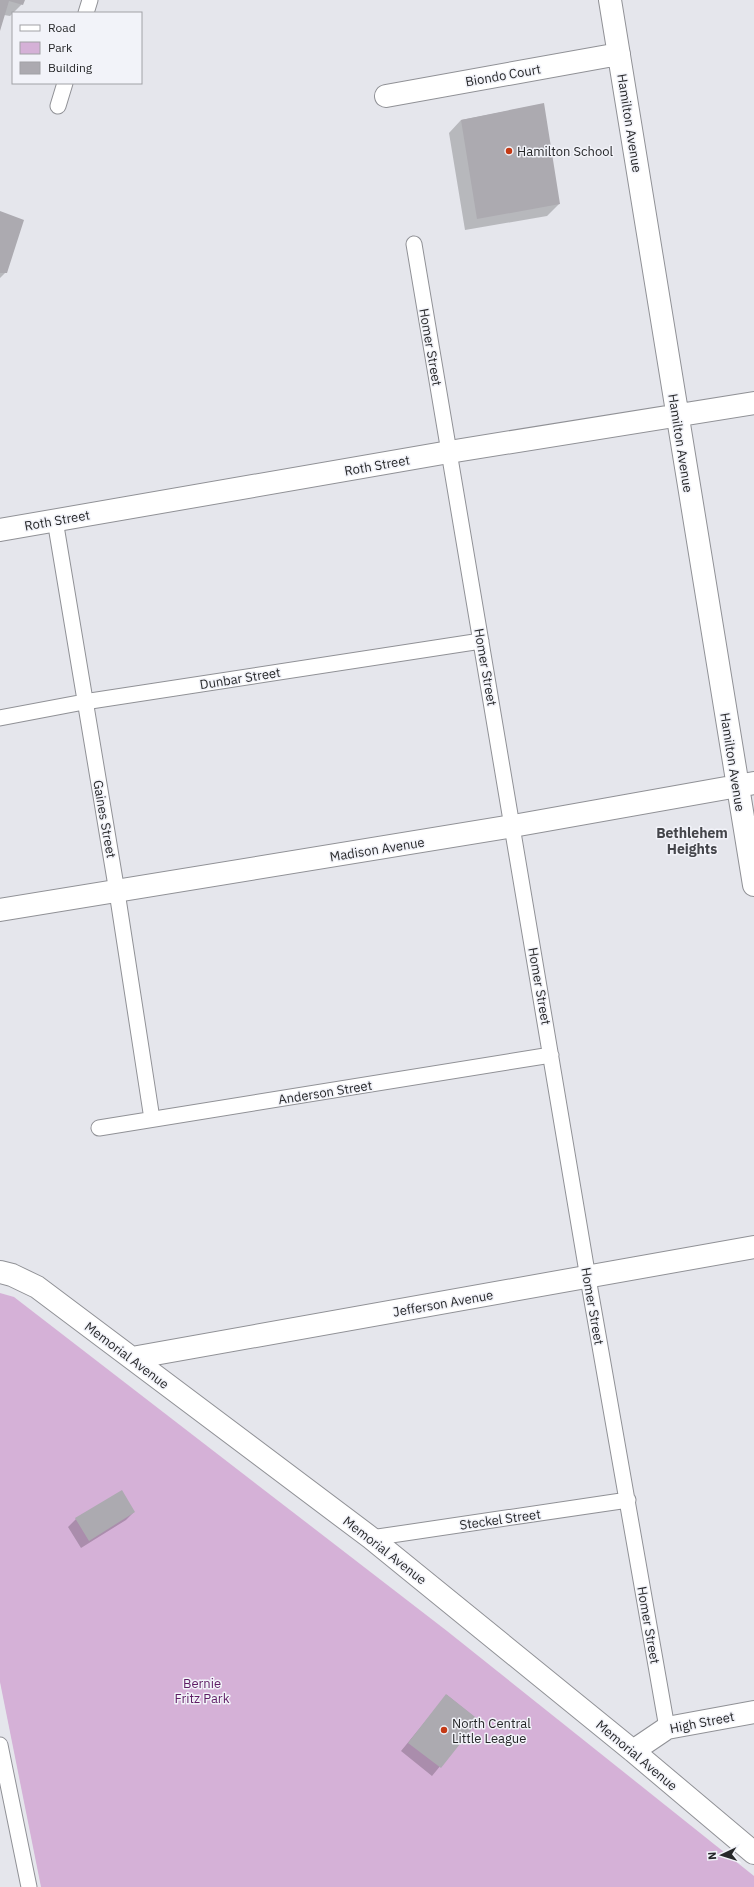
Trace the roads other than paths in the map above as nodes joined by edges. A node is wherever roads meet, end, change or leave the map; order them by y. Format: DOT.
graph roads {
  1 [pos="90,0"];
  2 [pos="610,0"];
  3 [pos="86,12"];
  4 [pos="619,54"];
  5 [pos="65,84"];
  6 [pos="386,96"];
  7 [pos="58,106"];
  8 [pos="414,244"];
  9 [pos="754,403"];
  10 [pos="677,415"];
  11 [pos="449,452"];
  12 [pos="55,520"];
  13 [pos="0,530"];
  14 [pos="481,641"];
  15 [pos="84,702"];
  16 [pos="0,718"];
  17 [pos="746,784"];
  18 [pos="513,826"];
  19 [pos="754,885"];
  20 [pos="117,892"];
  21 [pos="0,910"];
  22 [pos="551,1055"];
  23 [pos="152,1120"];
  24 [pos="99,1128"];
  25 [pos="754,1247"];
  26 [pos="0,1272"];
  27 [pos="588,1278"];
  28 [pos="132,1358"];
  29 [pos="628,1500"];
  30 [pos="371,1538"];
  31 [pos="754,1712"];
  32 [pos="667,1728"];
  33 [pos="0,1745"];
  34 [pos="633,1751"];
  35 [pos="754,1853"];
  36 [pos="29,1887"];
  1 -- 3 [label="lane"];
  2 -- 4 [label="street, Hamilton Avenue"];
  4 -- 6 [label="street, Biondo Court"];
  4 -- 10 [label="street, Hamilton Avenue"];
  5 -- 7 [label="lane"];
  8 -- 11 [label="lane, Homer Street"];
  9 -- 10 [label="street, Roth Street"];
  10 -- 11 [label="street, Roth Street"];
  10 -- 17 [label="street, Hamilton Avenue"];
  11 -- 12 [label="street, Roth Street"];
  11 -- 14 [label="lane, Homer Street"];
  12 -- 13 [label="street, Roth Street"];
  12 -- 15 [label="lane, Gaines Street"];
  14 -- 15 [label="lane, Dunbar Street"];
  14 -- 18 [label="lane, Homer Street"];
  15 -- 16 [label="lane, Dunbar Street"];
  15 -- 20 [label="lane, Gaines Street"];
  17 -- 18 [label="street, Madison Avenue"];
  17 -- 19 [label="street, Hamilton Avenue"];
  18 -- 20 [label="street, Madison Avenue"];
  18 -- 22 [label="lane, Homer Street"];
  20 -- 21 [label="street, Madison Avenue"];
  20 -- 23 [label="lane, Gaines Street"];
  22 -- 23 [label="lane, Anderson Street"];
  22 -- 27 [label="lane, Homer Street"];
  23 -- 24 [label="lane, Anderson Street"];
  25 -- 27 [label="street, Jefferson Avenue"];
  26 -- 28 [label="street, Memorial Avenue"];
  27 -- 28 [label="street, Jefferson Avenue"];
  27 -- 29 [label="lane, Homer Street"];
  28 -- 30 [label="street, Memorial Avenue"];
  29 -- 30 [label="lane, Steckel Street"];
  29 -- 32 [label="lane, Homer Street"];
  30 -- 34 [label="street, Memorial Avenue"];
  31 -- 32 [label="street, High Street"];
  32 -- 34 [label="street, High Street"];
  33 -- 36 [label="lane"];
  34 -- 35 [label="street, Memorial Avenue"];
}
